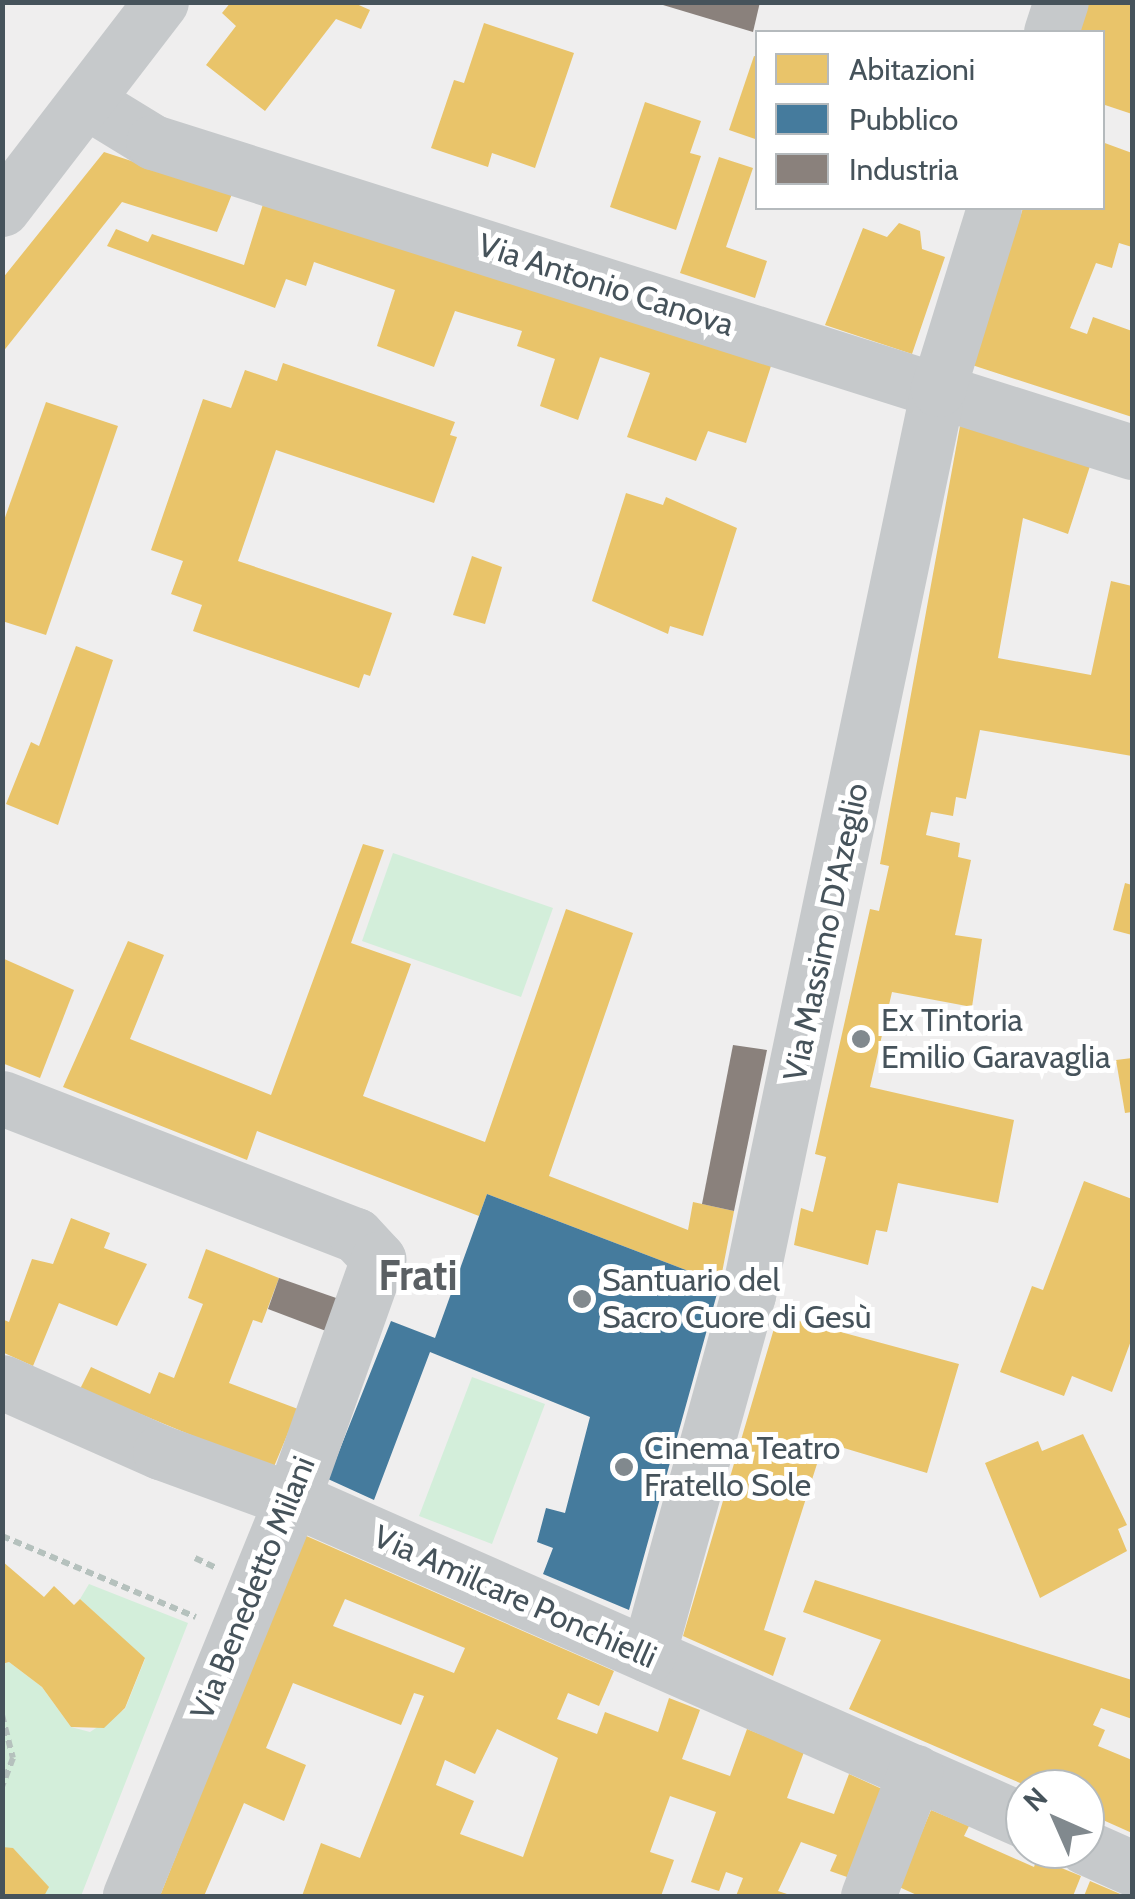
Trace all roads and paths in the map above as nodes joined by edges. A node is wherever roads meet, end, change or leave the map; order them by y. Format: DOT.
graph roads {
  1 [pos="161,2"];
  2 [pos="1061,2"];
  3 [pos="1052,30"];
  4 [pos="86,101"];
  5 [pos="2,210"];
  6 [pos="993,210"];
  7 [pos="938,389"];
  8 [pos="1132,452"];
  9 [pos="2,1098"];
  10 [pos="2,1382"];
  11 [pos="287,1500"];
  12 [pos="2,1536"];
  13 [pos="195,1558"];
  14 [pos="216,1568"];
  15 [pos="197,1617"];
  16 [pos="648,1655"];
  17 [pos="2,1715"];
  18 [pos="915,1772"];
  19 [pos="2,1786"];
  20 [pos="1005,1812"];
  21 [pos="1105,1856"];
  22 [pos="1132,1868"];
  23 [pos="130,1896"];
  24 [pos="868,1896"];
  1 -- 4 [label="street"];
  2 -- 3 [label="street"];
  4 -- 5 [label="street"];
  4 -- 7 [label="street, Via Antonio Canova"];
  6 -- 7 [label="street, Via Massimo D'Azeglio"];
  7 -- 8 [label="street, Via Antonio Canova"];
  7 -- 16 [label="street, Via Massimo D'Azeglio"];
  9 -- 11 [label="street, Via Benedetto Milani"];
  10 -- 11 [label="street, Via Amilcare Ponchielli"];
  11 -- 16 [label="street, Via Amilcare Ponchielli"];
  11 -- 23 [label="street, Via Benedetto Milani"];
  12 -- 15 [label="path"];
  13 -- 14 [label="path"];
  16 -- 18 [label="street, Via Amilcare Ponchielli"];
  17 -- 19 [label="path"];
  18 -- 20 [label="street, Via Amilcare Ponchielli"];
  18 -- 24 [label="street"];
  21 -- 22 [label="street"];
}
